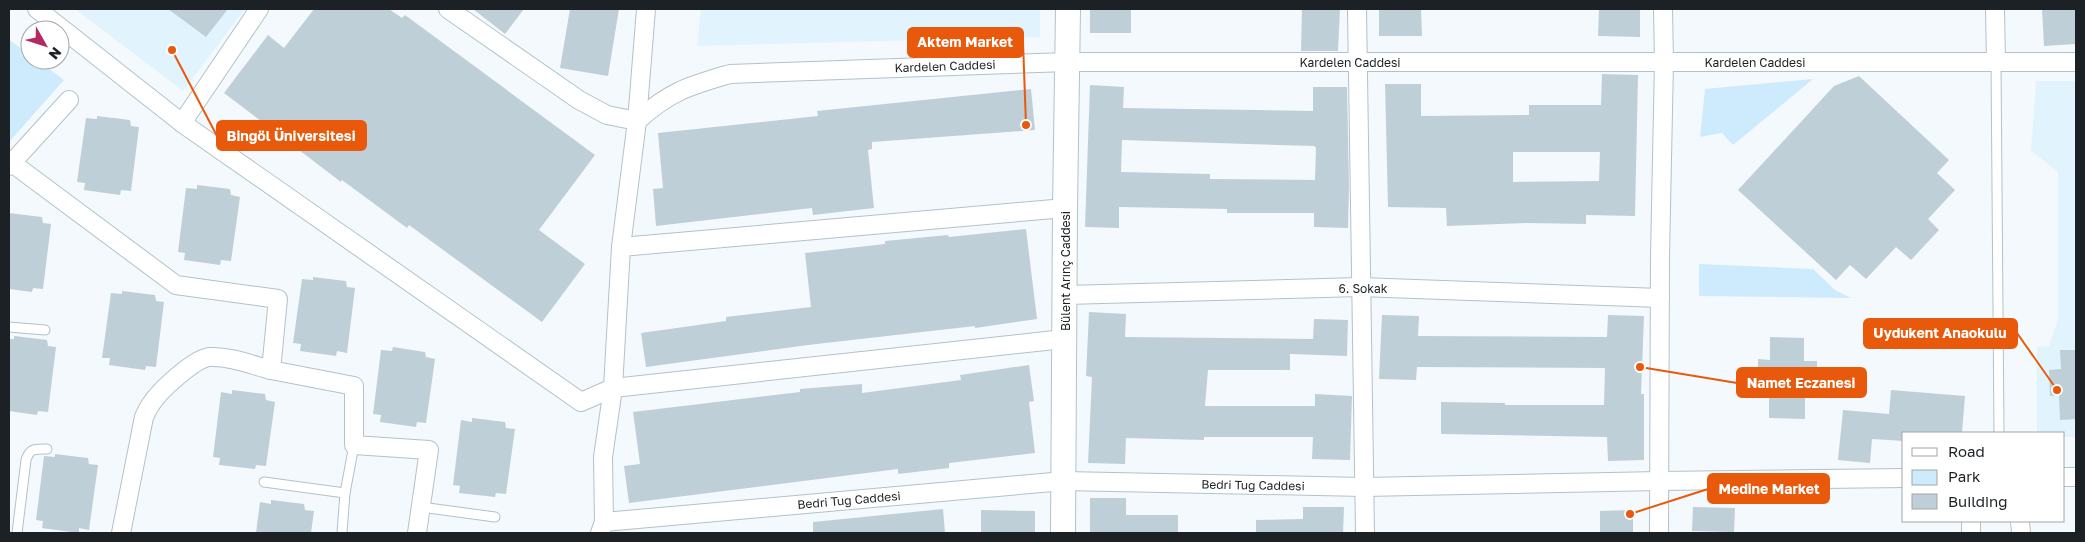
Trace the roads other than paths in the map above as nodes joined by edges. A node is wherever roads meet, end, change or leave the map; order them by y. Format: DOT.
graph roads {
  1 [pos="37,9"];
  2 [pos="260,9"];
  3 [pos="448,9"];
  4 [pos="646,9"];
  5 [pos="1068,9"];
  6 [pos="1357,9"];
  7 [pos="1663,9"];
  8 [pos="1996,9"];
  9 [pos="1068,62"];
  10 [pos="1357,62"];
  11 [pos="1664,62"];
  12 [pos="2076,62"];
  13 [pos="1996,63"];
  14 [pos="69,100"];
  15 [pos="637,121"];
  16 [pos="182,124"];
  17 [pos="10,165"];
  18 [pos="1065,208"];
  19 [pos="621,247"];
  20 [pos="1360,287"];
  21 [pos="1065,295"];
  22 [pos="1660,298"];
  23 [pos="9,327"];
  24 [pos="45,330"];
  25 [pos="1064,339"];
  26 [pos="270,370"];
  27 [pos="613,388"];
  28 [pos="1999,432"];
  29 [pos="354,445"];
  30 [pos="47,449"];
  31 [pos="1902,478"];
  32 [pos="1659,480"];
  33 [pos="1064,481"];
  34 [pos="264,482"];
  35 [pos="1364,487"];
  36 [pos="345,493"];
  37 [pos="421,507"];
  38 [pos="495,517"];
  39 [pos="602,527"];
  40 [pos="17,533"];
  41 [pos="121,533"];
  42 [pos="342,533"];
  43 [pos="417,533"];
  44 [pos="1063,533"];
  45 [pos="1365,533"];
  46 [pos="1659,533"];
  1 -- 16 [label="street"];
  2 -- 16 [label="street"];
  3 -- 15 [label="street"];
  4 -- 15 [label="street"];
  5 -- 9 [label="street, Bülent Arınç Caddesi"];
  6 -- 10 [label="street"];
  7 -- 11 [label="street"];
  8 -- 13 [label="street"];
  9 -- 10 [label="street, Kardelen Caddesi"];
  9 -- 15 [label="street, Kardelen Caddesi"];
  9 -- 18 [label="street, Bülent Arınç Caddesi"];
  10 -- 11 [label="street, Kardelen Caddesi"];
  10 -- 20 [label="street"];
  11 -- 13 [label="street, Kardelen Caddesi"];
  11 -- 22 [label="street"];
  12 -- 13 [label="street, Kardelen Caddesi"];
  13 -- 28 [label="lane"];
  14 -- 17 [label="street"];
  15 -- 19 [label="street"];
  16 -- 27 [label="street"];
  17 -- 26 [label="street"];
  18 -- 19 [label="street"];
  18 -- 21 [label="street, Bülent Arınç Caddesi"];
  19 -- 27 [label="street"];
  20 -- 21 [label="street, 6. Sokak"];
  20 -- 22 [label="street, 6. Sokak"];
  20 -- 35 [label="street"];
  21 -- 25 [label="street, Bülent Arınç Caddesi"];
  22 -- 32 [label="street"];
  23 -- 24 [label="lane"];
  25 -- 27 [label="street"];
  25 -- 33 [label="street, Bülent Arınç Caddesi"];
  26 -- 29 [label="street"];
  26 -- 41 [label="street"];
  27 -- 39 [label="street"];
  29 -- 36 [label="lane"];
  29 -- 37 [label="street"];
  30 -- 40 [label="lane"];
  31 -- 32 [label="street, Bedri Tuğ Caddesi"];
  32 -- 35 [label="street, Bedri Tuğ Caddesi"];
  32 -- 46 [label="street"];
  33 -- 35 [label="street, Bedri Tuğ Caddesi"];
  33 -- 39 [label="street, Bedri Tuğ Caddesi"];
  33 -- 44 [label="street, Bülent Arınç Caddesi"];
  34 -- 36 [label="lane"];
  35 -- 45 [label="street"];
  36 -- 42 [label="lane"];
  37 -- 38 [label="lane"];
  37 -- 43 [label="street"];
}
